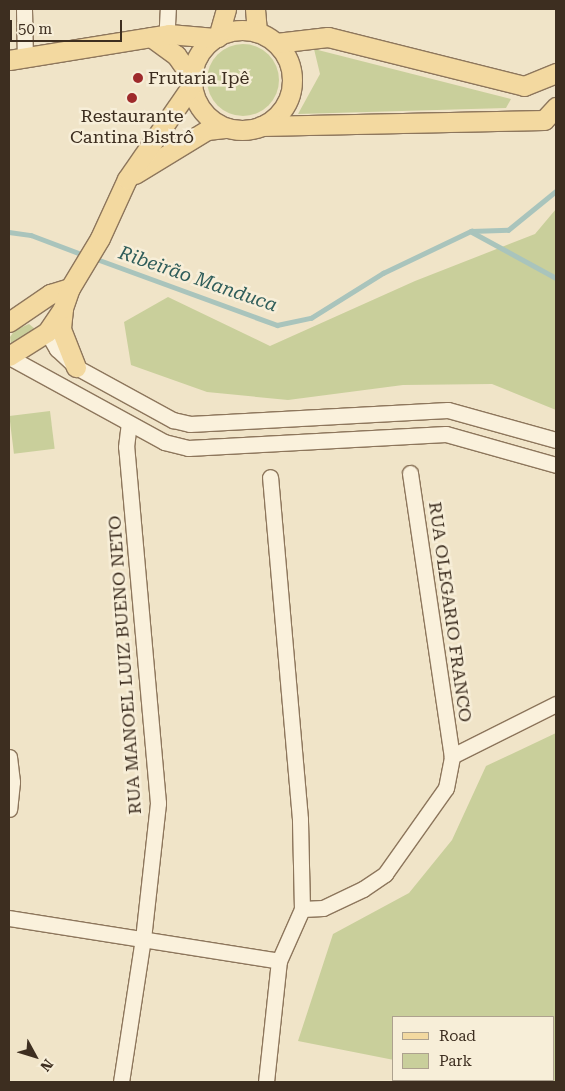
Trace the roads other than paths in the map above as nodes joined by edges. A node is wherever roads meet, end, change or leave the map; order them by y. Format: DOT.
graph roads {
  1 [pos="24,9"];
  2 [pos="168,9"];
  3 [pos="226,9"];
  4 [pos="255,9"];
  5 [pos="256,32"];
  6 [pos="216,38"];
  7 [pos="162,40"];
  8 [pos="276,43"];
  9 [pos="17,59"];
  10 [pos="556,74"];
  11 [pos="192,81"];
  12 [pos="556,107"];
  13 [pos="261,126"];
  14 [pos="227,128"];
  15 [pos="127,179"];
  16 [pos="73,283"];
  17 [pos="63,308"];
  18 [pos="16,318"];
  19 [pos="47,332"];
  20 [pos="9,356"];
  21 [pos="76,367"];
  22 [pos="123,393"];
  23 [pos="157,411"];
  24 [pos="419,412"];
  25 [pos="111,413"];
  26 [pos="129,423"];
  27 [pos="146,432"];
  28 [pos="421,435"];
  29 [pos="556,440"];
  30 [pos="556,465"];
  31 [pos="410,474"];
  32 [pos="270,477"];
  33 [pos="556,704"];
  34 [pos="452,756"];
  35 [pos="9,757"];
  36 [pos="9,809"];
  37 [pos="302,909"];
  38 [pos="9,918"];
  39 [pos="144,939"];
  40 [pos="279,961"];
  41 [pos="121,1082"];
  42 [pos="266,1082"];
  1 -- 9 [label="street"];
  2 -- 7 [label="street"];
  3 -- 6 [label="main road"];
  4 -- 5 [label="main road"];
  5 -- 6 [label="main road"];
  5 -- 8 [label="main road"];
  6 -- 7 [label="main road"];
  6 -- 11 [label="main road"];
  7 -- 9 [label="main road"];
  7 -- 11 [label="main road"];
  8 -- 10 [label="main road"];
  8 -- 13 [label="main road"];
  11 -- 14 [label="main road"];
  11 -- 15 [label="main road"];
  12 -- 13 [label="main road"];
  13 -- 14 [label="main road"];
  14 -- 15 [label="main road"];
  15 -- 16 [label="main road"];
  16 -- 17 [label="main road"];
  16 -- 18 [label="main road"];
  17 -- 19 [label="main road"];
  17 -- 21 [label="main road"];
  18 -- 19 [label="main road"];
  19 -- 20 [label="main road"];
  19 -- 21 [label="street"];
  20 -- 25 [label="street"];
  21 -- 22 [label="street"];
  22 -- 23 [label="street"];
  22 -- 25 [label="street"];
  23 -- 24 [label="street"];
  23 -- 27 [label="street"];
  24 -- 28 [label="street"];
  24 -- 29 [label="street"];
  25 -- 26 [label="street"];
  26 -- 27 [label="street"];
  26 -- 39 [label="street, RUA MANOEL LUIZ BUENO NETO"];
  27 -- 28 [label="street"];
  28 -- 30 [label="street"];
  31 -- 34 [label="street, RUA OLEGARIO FRANCO"];
  32 -- 37 [label="street"];
  33 -- 34 [label="street"];
  34 -- 37 [label="street, RUA OLEGARIO FRANCO"];
  35 -- 36 [label="street"];
  37 -- 40 [label="street"];
  38 -- 39 [label="street"];
  39 -- 40 [label="street"];
  39 -- 41 [label="street, RUA MANOEL LUIZ BUENO NETO"];
  40 -- 42 [label="street"];
}
